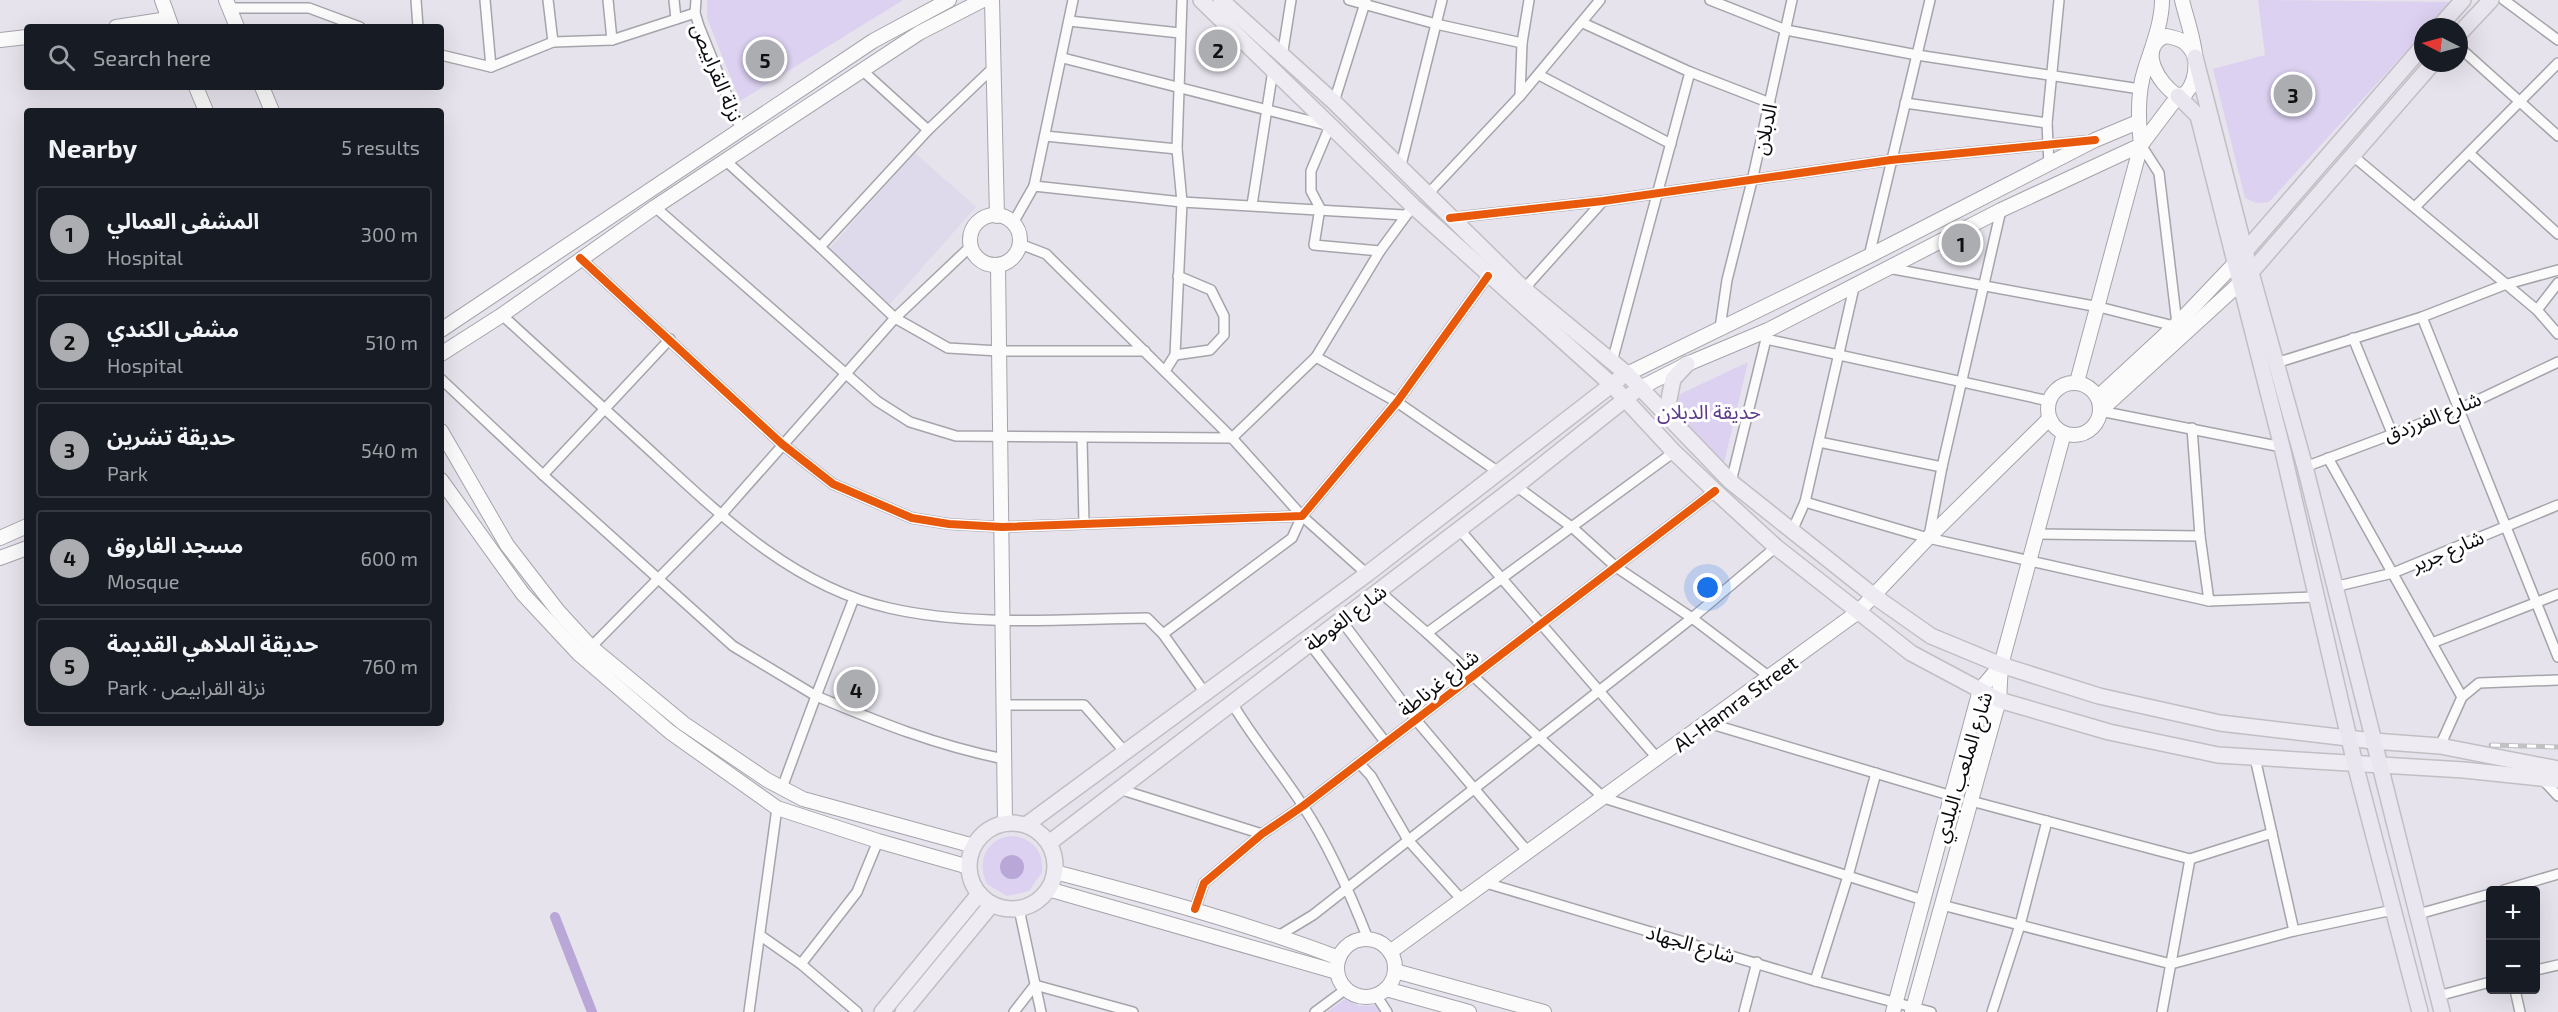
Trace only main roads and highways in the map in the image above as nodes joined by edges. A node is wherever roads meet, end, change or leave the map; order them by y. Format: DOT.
graph roads {
  1 [pos="162,0"];
  2 [pos="949,0"];
  3 [pos="983,0"];
  4 [pos="992,0"];
  5 [pos="1201,0"];
  6 [pos="1221,0"];
  7 [pos="2182,0"];
  8 [pos="2463,0"];
  9 [pos="2491,0"];
  10 [pos="2160,2"];
  11 [pos="228,4"];
  12 [pos="2447,18"];
  13 [pos="170,23"];
  14 [pos="236,24"];
  15 [pos="2468,24"];
  16 [pos="24,38"];
  17 [pos="0,40"];
  18 [pos="2152,51"];
  19 [pos="2414,56"];
  20 [pos="2195,57"];
  21 [pos="1277,63"];
  22 [pos="2425,72"];
  23 [pos="197,90"];
  24 [pos="263,90"];
  25 [pos="2178,96"];
  26 [pos="205,108"];
  27 [pos="271,108"];
  28 [pos="2138,122"];
  29 [pos="2141,145"];
  30 [pos="997,216"];
  31 [pos="2240,257"];
  32 [pos="998,265"];
  33 [pos="2246,278"];
  34 [pos="444,328"];
  35 [pos="444,352"];
  36 [pos="1687,364"];
  37 [pos="1627,374"];
  38 [pos="2077,382"];
  39 [pos="1611,384"];
  40 [pos="1640,388"];
  41 [pos="1626,398"];
  42 [pos="2099,406"];
  43 [pos="1666,415"];
  44 [pos="2049,419"];
  45 [pos="2064,433"];
  46 [pos="444,435"];
  47 [pos="444,484"];
  48 [pos="24,527"];
  49 [pos="0,538"];
  50 [pos="24,549"];
  51 [pos="0,558"];
  52 [pos="1874,596"];
  53 [pos="1858,612"];
  54 [pos="2001,665"];
  55 [pos="1980,690"];
  56 [pos="1999,700"];
  57 [pos="2348,737"];
  58 [pos="2373,741"];
  59 [pos="2355,764"];
  60 [pos="2378,765"];
  61 [pos="2558,769"];
  62 [pos="2558,780"];
  63 [pos="1005,823"];
  64 [pos="1026,825"];
  65 [pos="1049,843"];
  66 [pos="974,846"];
  67 [pos="969,867"];
  68 [pos="1055,872"];
  69 [pos="1048,889"];
  70 [pos="979,894"];
  71 [pos="993,904"];
  72 [pos="1390,952"];
  73 [pos="1339,958"];
  74 [pos="1395,971"];
  75 [pos="1337,972"];
  76 [pos="1381,992"];
  77 [pos="1894,1007"];
  78 [pos="1913,1010"];
  79 [pos="882,1012"];
  80 [pos="903,1012"];
  81 [pos="1469,1012"];
  82 [pos="1544,1012"];
  83 [pos="2420,1012"];
  84 [pos="2442,1012"];
  1 -- 13 [label="main road"];
  2 -- 34 [label="main road"];
  3 -- 35 [label="main road"];
  4 -- 30 [label="main road"];
  5 -- 21 [label="main road"];
  6 -- 21 [label="main road"];
  7 -- 20 [label="main road"];
  8 -- 12 [label="highway"];
  9 -- 15 [label="highway"];
  10 -- 18 [label="main road"];
  11 -- 14 [label="main road"];
  16 -- 17 [label="main road"];
  18 -- 20 [label="main road"];
  18 -- 25 [label="main road"];
  18 -- 28 [label="main road"];
  19 -- 31 [label="highway"];
  20 -- 25 [label="main road"];
  20 -- 31 [label="highway"];
  21 -- 37 [label="main road"];
  21 -- 39 [label="main road"];
  22 -- 33 [label="highway"];
  23 -- 26 [label="main road"];
  24 -- 27 [label="main road"];
  25 -- 29 [label="main road"];
  25 -- 31 [label="highway"];
  28 -- 29 [label="main road"];
  28 -- 37 [label="main road"];
  29 -- 36 [label="main road"];
  29 -- 38 [label="main road"];
  30 -- 32 [label="main road"];
  30 -- 32 [label="main road"];
  31 -- 33 [label="highway"];
  31 -- 42 [label="main road"];
  32 -- 63 [label="main road"];
  33 -- 42 [label="main road"];
  33 -- 57 [label="highway"];
  33 -- 58 [label="highway"];
  36 -- 40 [label="main road"];
  36 -- 43 [label="main road"];
  37 -- 39 [label="main road"];
  37 -- 40 [label="main road"];
  38 -- 42 [label="main road"];
  38 -- 44 [label="main road"];
  39 -- 41 [label="main road"];
  39 -- 64 [label="main road"];
  40 -- 41 [label="main road, شارع الغوطة"];
  40 -- 43 [label="main road"];
  41 -- 53 [label="main road"];
  41 -- 65 [label="main road, شارع الغوطة"];
  42 -- 45 [label="main road"];
  43 -- 52 [label="main road"];
  44 -- 45 [label="main road"];
  44 -- 52 [label="main road, Al-Hamra Street"];
  45 -- 54 [label="main road"];
  46 -- 66 [label="main road"];
  47 -- 67 [label="main road"];
  48 -- 49 [label="main road"];
  50 -- 51 [label="main road"];
  52 -- 53 [label="main road, Al-Hamra Street"];
  52 -- 54 [label="main road"];
  53 -- 55 [label="main road"];
  53 -- 72 [label="main road, Al-Hamra Street"];
  54 -- 55 [label="main road, شارع الملعب البلدي"];
  54 -- 56 [label="main road, شارع الملعب البلدي"];
  54 -- 57 [label="main road"];
  55 -- 56 [label="main road"];
  55 -- 77 [label="main road, شارع الملعب البلدي"];
  56 -- 59 [label="main road"];
  56 -- 78 [label="main road, شارع الملعب البلدي"];
  57 -- 58 [label="main road"];
  57 -- 59 [label="highway"];
  58 -- 60 [label="highway"];
  58 -- 61 [label="main road"];
  59 -- 60 [label="main road"];
  59 -- 83 [label="highway"];
  60 -- 62 [label="main road"];
  60 -- 84 [label="highway"];
  63 -- 64 [label="main road"];
  63 -- 66 [label="main road"];
  64 -- 65 [label="main road"];
  65 -- 68 [label="main road"];
  66 -- 67 [label="main road"];
  67 -- 70 [label="main road"];
  68 -- 69 [label="main road"];
  68 -- 73 [label="main road"];
  69 -- 71 [label="main road"];
  69 -- 75 [label="main road"];
  70 -- 71 [label="main road"];
  70 -- 79 [label="main road"];
  71 -- 80 [label="main road"];
  72 -- 73 [label="main road"];
  72 -- 74 [label="main road"];
  73 -- 75 [label="main road"];
  74 -- 76 [label="main road"];
  74 -- 82 [label="main road"];
  75 -- 76 [label="main road"];
  76 -- 81 [label="main road"];
}
